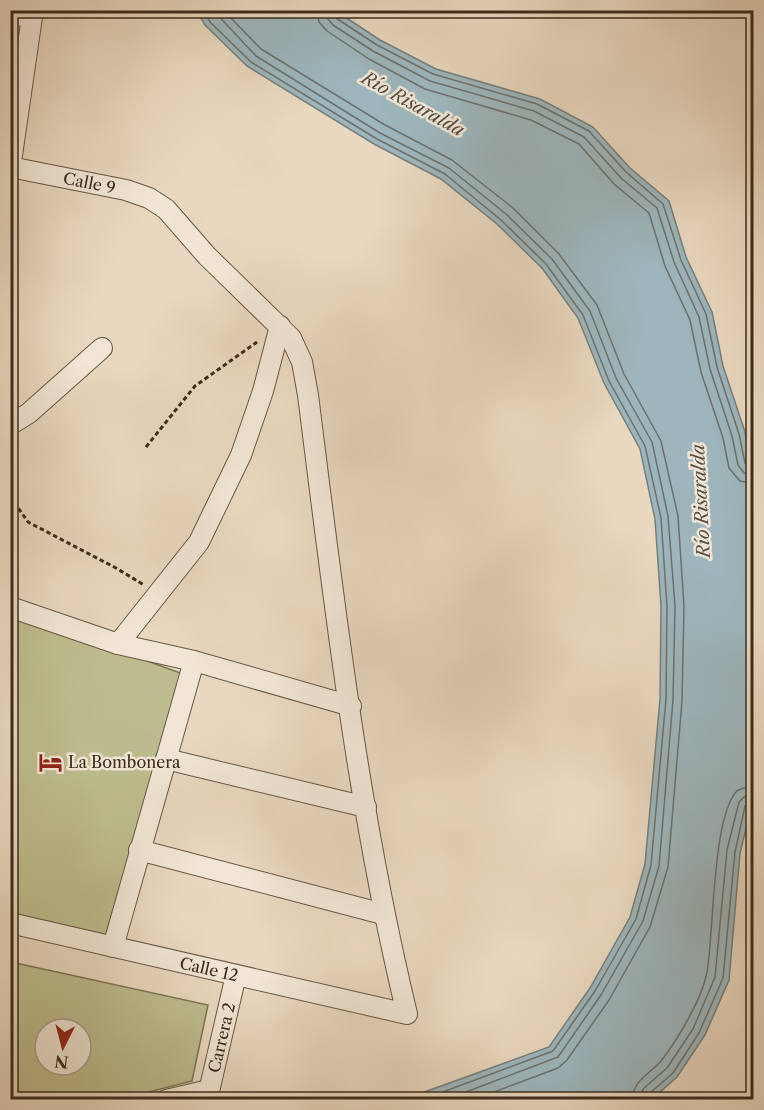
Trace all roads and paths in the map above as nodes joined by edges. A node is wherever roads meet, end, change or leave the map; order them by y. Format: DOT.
graph roads {
  1 [pos="10,13"];
  2 [pos="32,14"];
  3 [pos="11,168"];
  4 [pos="280,326"];
  5 [pos="102,348"];
  6 [pos="10,425"];
  7 [pos="146,447"];
  8 [pos="10,496"];
  9 [pos="158,594"];
  10 [pos="10,607"];
  11 [pos="118,644"];
  12 [pos="194,661"];
  13 [pos="351,706"];
  14 [pos="166,759"];
  15 [pos="366,807"];
  16 [pos="139,850"];
  17 [pos="383,914"];
  18 [pos="10,923"];
  19 [pos="113,947"];
  20 [pos="236,975"];
  21 [pos="208,1095"];
  22 [pos="166,1100"];
  1 -- 2 [label="street"];
  2 -- 3 [label="street"];
  3 -- 4 [label="street, Calle 9"];
  4 -- 7 [label="path"];
  4 -- 9 [label="street"];
  4 -- 13 [label="street"];
  5 -- 6 [label="street"];
  8 -- 9 [label="path"];
  9 -- 11 [label="street"];
  10 -- 11 [label="street"];
  11 -- 12 [label="street"];
  12 -- 13 [label="street"];
  12 -- 14 [label="street"];
  13 -- 15 [label="street"];
  14 -- 15 [label="street"];
  14 -- 16 [label="street"];
  15 -- 17 [label="street"];
  16 -- 17 [label="street"];
  16 -- 19 [label="street"];
  17 -- 20 [label="street, Calle 12"];
  18 -- 19 [label="street, Calle 12"];
  19 -- 20 [label="street, Calle 12"];
  20 -- 21 [label="street, Carrera 2"];
  21 -- 22 [label="street"];
}
